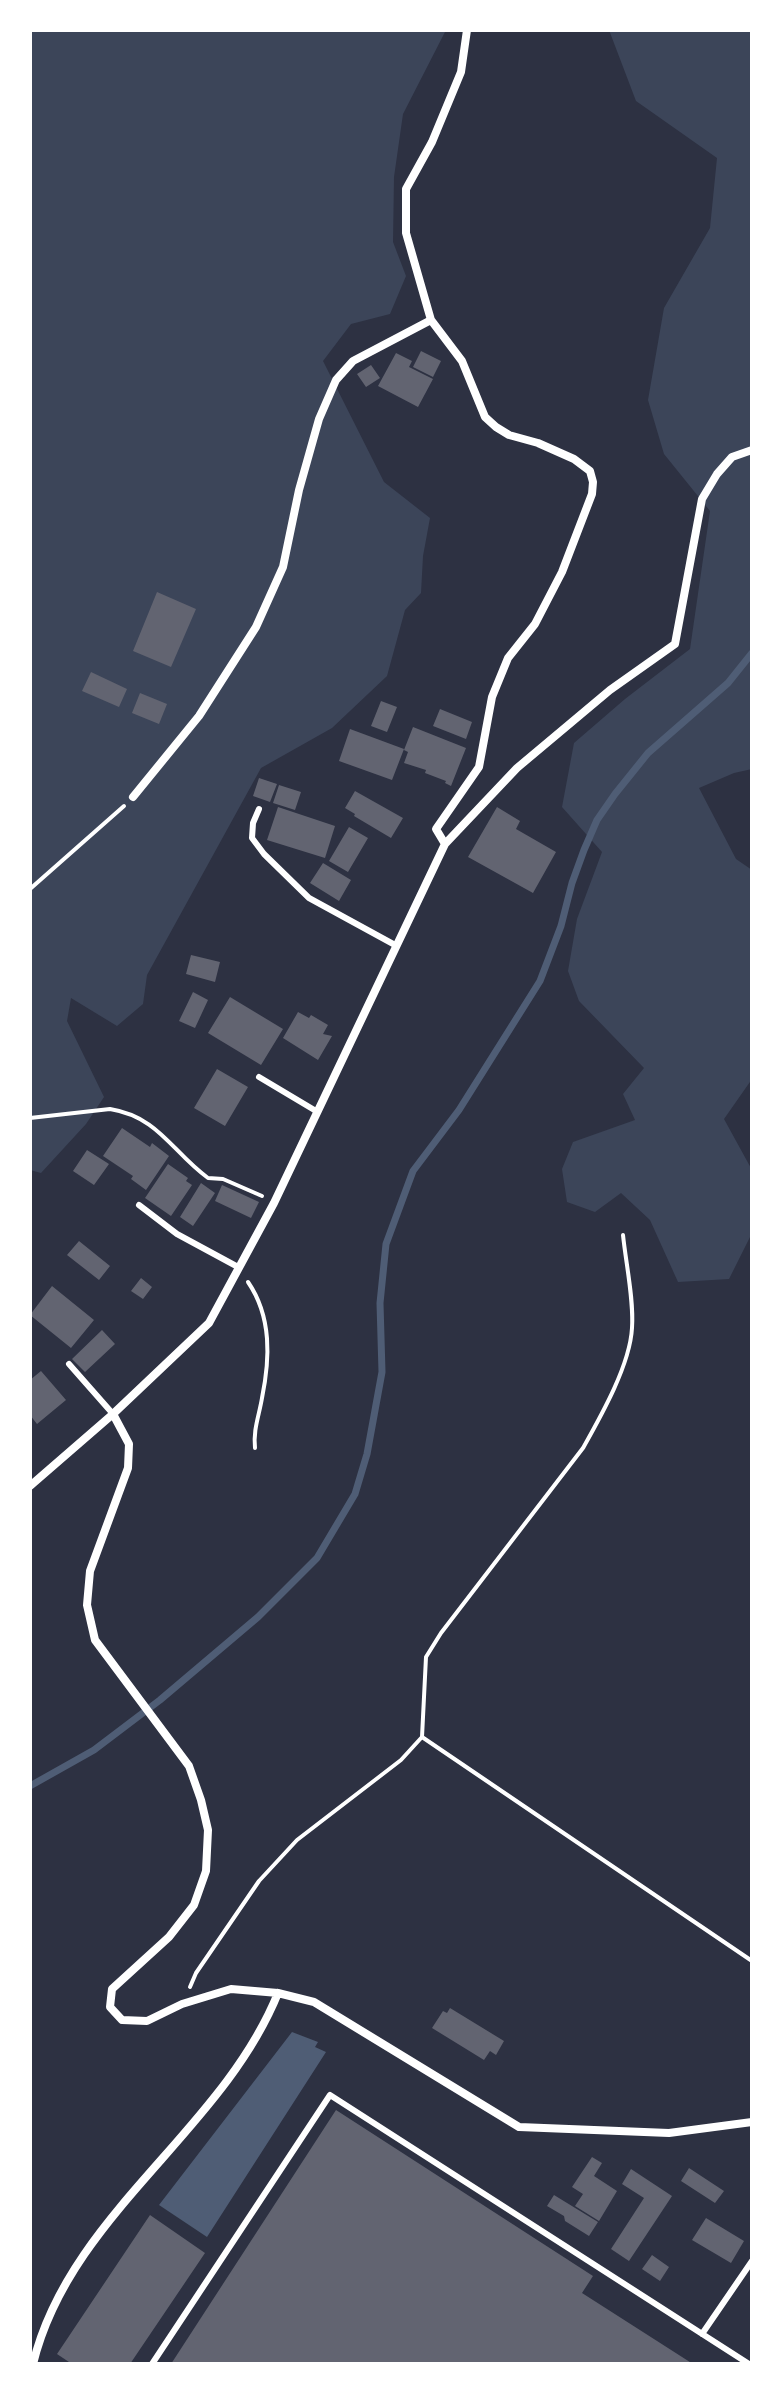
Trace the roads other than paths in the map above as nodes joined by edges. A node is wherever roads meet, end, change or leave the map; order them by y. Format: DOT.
graph roads {
  1 [pos="467,30"];
  2 [pos="431,320"];
  3 [pos="752,450"];
  4 [pos="133,797"];
  5 [pos="259,809"];
  6 [pos="445,844"];
  7 [pos="395,945"];
  8 [pos="259,1077"];
  9 [pos="316,1111"];
  10 [pos="139,1205"];
  11 [pos="238,1267"];
  12 [pos="69,1364"];
  13 [pos="113,1414"];
  14 [pos="30,1486"];
  15 [pos="278,1993"];
  16 [pos="752,2122"];
  17 [pos="752,2261"];
  18 [pos="702,2334"];
  19 [pos="33,2364"];
  20 [pos="152,2364"];
  21 [pos="749,2364"];
  1 -- 2 [label="street"];
  2 -- 4 [label="street"];
  2 -- 6 [label="street"];
  3 -- 6 [label="street"];
  5 -- 7 [label="lane"];
  6 -- 7 [label="street"];
  7 -- 9 [label="street"];
  8 -- 9 [label="lane"];
  9 -- 11 [label="street"];
  10 -- 11 [label="lane"];
  11 -- 13 [label="street"];
  12 -- 13 [label="lane"];
  13 -- 14 [label="street"];
  13 -- 15 [label="street"];
  15 -- 16 [label="street"];
  15 -- 19 [label="street"];
  17 -- 18 [label="lane"];
  18 -- 20 [label="lane"];
  18 -- 21 [label="lane"];
}
